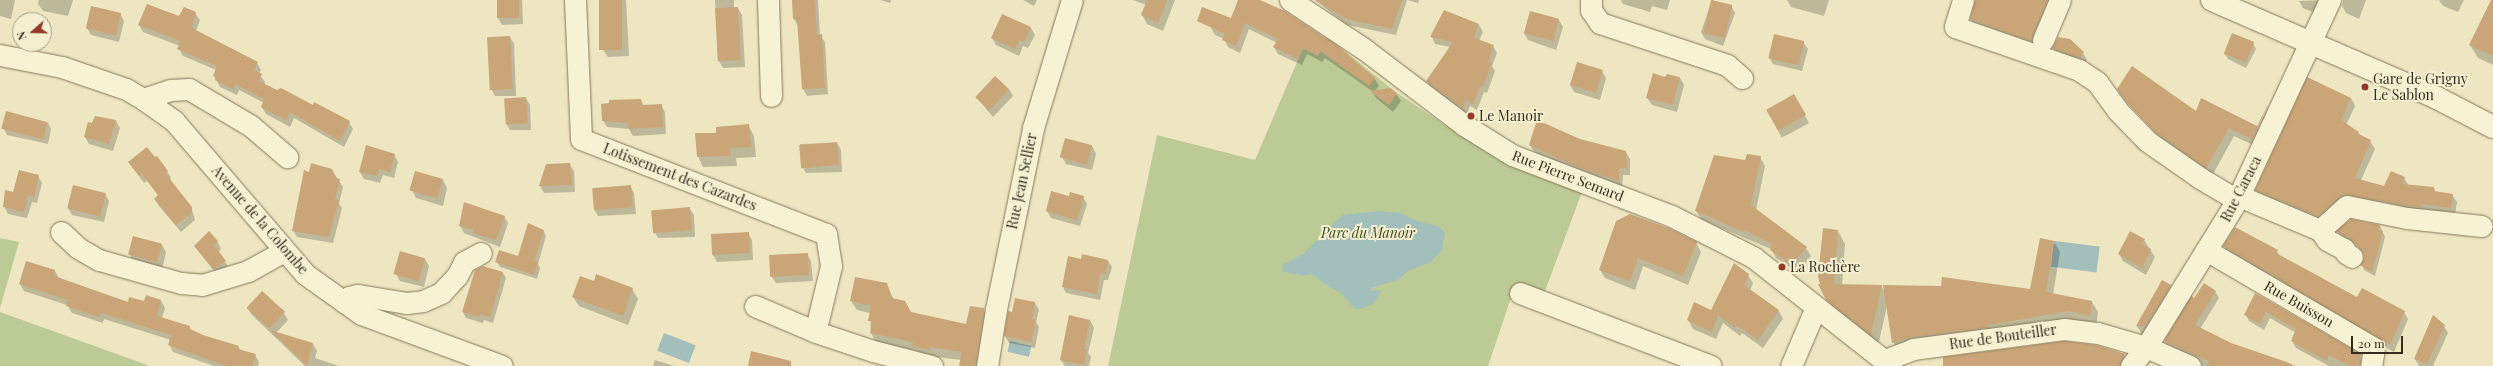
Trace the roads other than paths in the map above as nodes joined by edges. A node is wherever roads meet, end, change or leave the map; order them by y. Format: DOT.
graph roads {
  1 [pos="575,0"];
  2 [pos="768,0"];
  3 [pos="1072,0"];
  4 [pos="1290,0"];
  5 [pos="1591,0"];
  6 [pos="1962,0"];
  7 [pos="2060,0"];
  8 [pos="2212,0"];
  9 [pos="2330,0"];
  10 [pos="2044,40"];
  11 [pos="2311,42"];
  12 [pos="0,55"];
  13 [pos="1742,78"];
  14 [pos="771,96"];
  15 [pos="143,99"];
  16 [pos="2493,127"];
  17 [pos="287,157"];
  18 [pos="2238,198"];
  19 [pos="2482,226"];
  20 [pos="2320,230"];
  21 [pos="61,232"];
  22 [pos="2206,250"];
  23 [pos="284,251"];
  24 [pos="481,253"];
  25 [pos="2352,257"];
  26 [pos="1520,293"];
  27 [pos="344,302"];
  28 [pos="755,306"];
  29 [pos="1816,306"];
  30 [pos="818,320"];
  31 [pos="2146,347"];
  32 [pos="1888,363"];
  33 [pos="502,366"];
  34 [pos="932,366"];
  35 [pos="987,366"];
  36 [pos="1711,366"];
  37 [pos="1791,366"];
  38 [pos="2131,366"];
  39 [pos="2190,366"];
  40 [pos="2370,366"];
  1 -- 30 [label="street, Lotissement des Cazardes"];
  2 -- 14 [label="street"];
  3 -- 35 [label="street, Rue Jean Sellier"];
  4 -- 29 [label="street, Rue Pierre Semard"];
  5 -- 13 [label="street"];
  6 -- 18 [label="street"];
  7 -- 10 [label="street"];
  8 -- 11 [label="main road"];
  9 -- 11 [label="street, Rue Caraca"];
  11 -- 16 [label="main road"];
  11 -- 18 [label="street, Rue Caraca"];
  12 -- 15 [label="street, Avenue de la Colombe"];
  15 -- 17 [label="street"];
  15 -- 23 [label="street, Avenue de la Colombe"];
  18 -- 20 [label="street"];
  18 -- 22 [label="street, Rue Caraca"];
  19 -- 20 [label="street"];
  20 -- 25 [label="street"];
  21 -- 23 [label="street"];
  22 -- 31 [label="street, Rue Caraca"];
  22 -- 40 [label="street, Rue Buisson"];
  23 -- 27 [label="street, Avenue de la Colombe"];
  24 -- 27 [label="street"];
  26 -- 36 [label="street"];
  27 -- 33 [label="street, Avenue de la Colombe"];
  28 -- 34 [label="street"];
  29 -- 32 [label="street, Rue Pierre Semard"];
  29 -- 37 [label="street"];
  31 -- 32 [label="street, Rue de Bouteiller"];
  31 -- 38 [label="street, Rue Caraca"];
  31 -- 39 [label="street, Rue de Bouteiller"];
}
